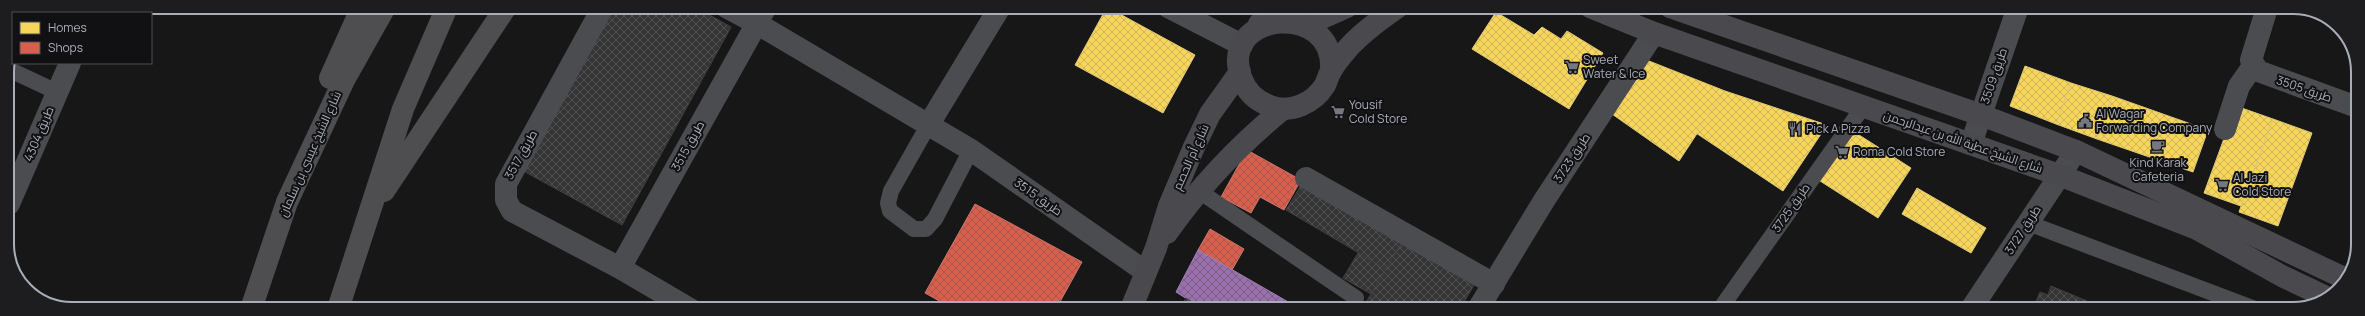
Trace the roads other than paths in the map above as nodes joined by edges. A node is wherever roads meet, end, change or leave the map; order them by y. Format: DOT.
graph roads {
  1 [pos="359,14"];
  2 [pos="380,14"];
  3 [pos="444,14"];
  4 [pos="501,14"];
  5 [pos="599,14"];
  6 [pos="996,14"];
  7 [pos="1182,14"];
  8 [pos="1267,14"];
  9 [pos="1319,14"];
  10 [pos="1388,14"];
  11 [pos="1607,14"];
  12 [pos="1690,14"];
  13 [pos="2016,14"];
  14 [pos="2265,14"];
  15 [pos="761,15"];
  16 [pos="1307,17"];
  17 [pos="1259,24"];
  18 [pos="1654,33"];
  19 [pos="1242,45"];
  20 [pos="70,64"];
  21 [pos="2253,66"];
  22 [pos="1330,71"];
  23 [pos="14,72"];
  24 [pos="1240,72"];
  25 [pos="57,92"];
  26 [pos="2351,105"];
  27 [pos="1863,107"];
  28 [pos="1283,109"];
  29 [pos="1981,115"];
  30 [pos="929,124"];
  31 [pos="2225,129"];
  32 [pos="1971,144"];
  33 [pos="971,150"];
  34 [pos="2076,152"];
  35 [pos="2059,175"];
  36 [pos="1306,178"];
  37 [pos="14,190"];
  38 [pos="1199,191"];
  39 [pos="287,202"];
  40 [pos="372,208"];
  41 [pos="2028,223"];
  42 [pos="1156,248"];
  43 [pos="620,268"];
  44 [pos="1146,272"];
  45 [pos="2341,276"];
  46 [pos="1494,284"];
  47 [pos="2321,295"];
  48 [pos="1356,298"];
  49 [pos="253,302"];
  50 [pos="340,302"];
  51 [pos="665,302"];
  52 [pos="1134,302"];
  53 [pos="1485,302"];
  54 [pos="1725,302"];
  55 [pos="1976,302"];
  56 [pos="2237,302"];
  1 -- 39 [label="highway"];
  2 -- 39 [label="highway, شارع الشيخ عيسى بن سلمان"];
  3 -- 40 [label="highway"];
  4 -- 40 [label="highway"];
  5 -- 43 [label="street, طريق 3517"];
  6 -- 30 [label="street"];
  7 -- 19 [label="street"];
  8 -- 17 [label="street"];
  9 -- 16 [label="street"];
  10 -- 22 [label="street"];
  11 -- 18 [label="street, شارع الشيخ عطية الله بن عبدالرحمن"];
  12 -- 29 [label="street"];
  13 -- 29 [label="street, طريق 3509"];
  14 -- 21 [label="street"];
  15 -- 30 [label="street, طريق 3515"];
  15 -- 43 [label="street, طريق 3515"];
  16 -- 17 [label="street"];
  16 -- 22 [label="street"];
  17 -- 19 [label="street"];
  18 -- 27 [label="street, شارع الشيخ عطية الله بن عبدالرحمن"];
  18 -- 46 [label="street, طريق 3723"];
  19 -- 24 [label="street"];
  20 -- 25 [label="street, طريق 4304"];
  21 -- 26 [label="street, طريق 3505"];
  21 -- 31 [label="street"];
  22 -- 28 [label="street"];
  23 -- 25 [label="lane"];
  24 -- 28 [label="street"];
  24 -- 42 [label="street, شارع أم الحصم"];
  25 -- 37 [label="street, طريق 4304"];
  27 -- 32 [label="street, شارع الشيخ عطية الله بن عبدالرحمن"];
  27 -- 54 [label="lane, طريق 3725"];
  28 -- 38 [label="street, شارع أم الحصم"];
  29 -- 32 [label="street, طريق 3509"];
  29 -- 34 [label="street"];
  30 -- 33 [label="street, طريق 3515"];
  30 -- 33 [label="lane"];
  32 -- 35 [label="street, شارع الشيخ عطية الله بن عبدالرحمن"];
  33 -- 44 [label="street, طريق 3515"];
  34 -- 35 [label="street, طريق 3727"];
  34 -- 45 [label="street"];
  35 -- 41 [label="street, طريق 3727"];
  35 -- 47 [label="street, شارع الشيخ عطية الله بن عبدالرحمن"];
  36 -- 46 [label="street"];
  38 -- 42 [label="street, شارع أم الحصم"];
  38 -- 48 [label="lane"];
  39 -- 49 [label="highway, شارع الشيخ عيسى بن سلمان"];
  40 -- 50 [label="highway"];
  41 -- 55 [label="street, طريق 3727"];
  41 -- 56 [label="lane"];
  42 -- 44 [label="street, شارع أم الحصم"];
  43 -- 51 [label="street, طريق 3517"];
  44 -- 52 [label="street, شارع أم الحصم"];
  46 -- 53 [label="street, طريق 3723"];
}
